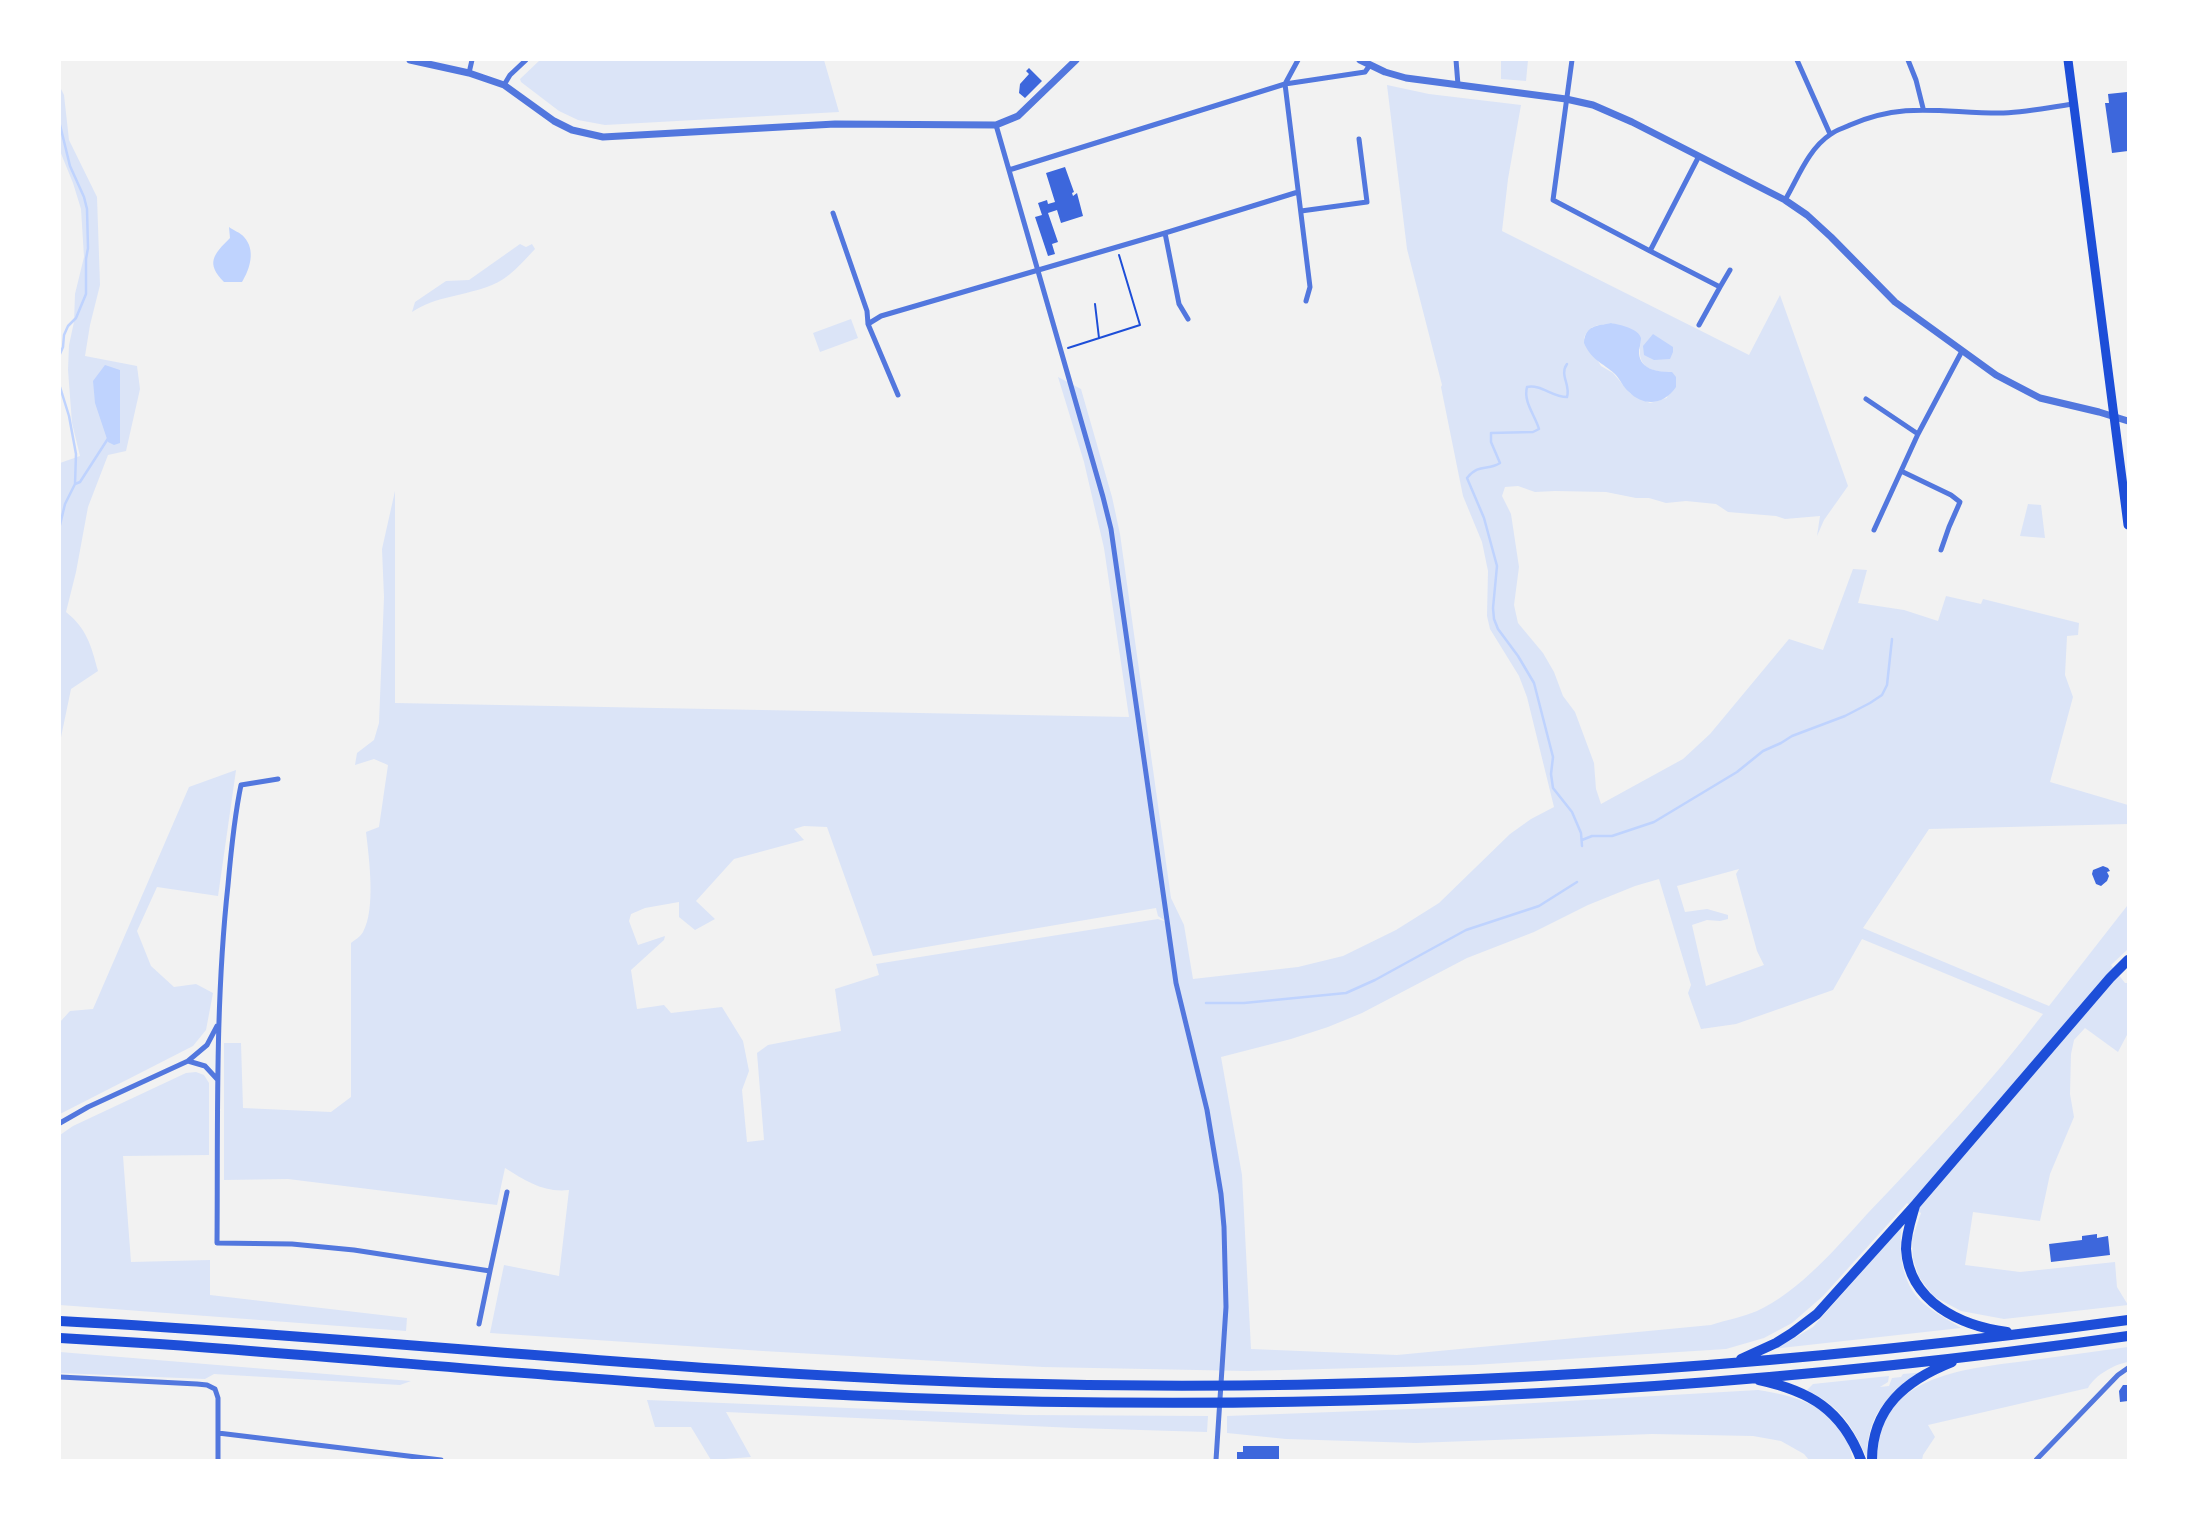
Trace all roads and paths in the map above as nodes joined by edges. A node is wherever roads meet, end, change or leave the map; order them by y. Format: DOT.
graph roads {
  1 [pos="410,60"];
  2 [pos="472,60"];
  3 [pos="526,60"];
  4 [pos="1076,60"];
  5 [pos="1298,60"];
  6 [pos="1360,60"];
  7 [pos="1456,60"];
  8 [pos="1572,60"];
  9 [pos="1797,60"];
  10 [pos="1908,60"];
  11 [pos="2068,60"];
  12 [pos="1370,65"];
  13 [pos="469,73"];
  14 [pos="1285,83"];
  15 [pos="504,85"];
  16 [pos="1458,85"];
  17 [pos="1566,99"];
  18 [pos="2074,104"];
  19 [pos="1923,108"];
  20 [pos="996,125"];
  21 [pos="1830,134"];
  22 [pos="1359,139"];
  23 [pos="1699,156"];
  24 [pos="1009,170"];
  25 [pos="1298,192"];
  26 [pos="1785,200"];
  27 [pos="1301,211"];
  28 [pos="833,214"];
  29 [pos="1165,233"];
  30 [pos="1116,247"];
  31 [pos="1650,251"];
  32 [pos="1038,269"];
  33 [pos="1730,270"];
  34 [pos="1720,287"];
  35 [pos="1306,301"];
  36 [pos="1095,304"];
  37 [pos="1188,319"];
  38 [pos="868,324"];
  39 [pos="1699,325"];
  40 [pos="1099,339"];
  41 [pos="1061,351"];
  42 [pos="1962,351"];
  43 [pos="898,395"];
  44 [pos="1866,399"];
  45 [pos="2115,416"];
  46 [pos="2129,421"];
  47 [pos="1918,434"];
  48 [pos="1901,471"];
  49 [pos="2129,525"];
  50 [pos="1874,530"];
  51 [pos="1941,550"];
  52 [pos="278,779"];
  53 [pos="2127,963"];
  54 [pos="218,1023"];
  55 [pos="188,1061"];
  56 [pos="217,1079"];
  57 [pos="60,1123"];
  58 [pos="507,1192"];
  59 [pos="1916,1204"];
  60 [pos="490,1271"];
  61 [pos="2129,1320"];
  62 [pos="60,1321"];
  63 [pos="479,1324"];
  64 [pos="2035,1332"];
  65 [pos="2129,1336"];
  66 [pos="60,1338"];
  67 [pos="1982,1355"];
  68 [pos="1711,1365"];
  69 [pos="2129,1368"];
  70 [pos="60,1377"];
  71 [pos="1733,1380"];
  72 [pos="218,1433"];
  73 [pos="396,1457"];
  74 [pos="218,1461"];
  75 [pos="441,1461"];
  76 [pos="1216,1461"];
  77 [pos="1861,1461"];
  78 [pos="1872,1461"];
  79 [pos="2036,1461"];
  1 -- 13 [label="street"];
  2 -- 13 [label="street"];
  3 -- 15 [label="street"];
  4 -- 20 [label="street"];
  5 -- 14 [label="street"];
  6 -- 12 [label="street"];
  7 -- 16 [label="street"];
  8 -- 17 [label="street"];
  9 -- 21 [label="street"];
  10 -- 19 [label="street"];
  11 -- 18 [label="main road"];
  12 -- 14 [label="street"];
  12 -- 16 [label="street"];
  13 -- 15 [label="street"];
  14 -- 24 [label="street"];
  14 -- 25 [label="street"];
  15 -- 20 [label="street"];
  16 -- 17 [label="street"];
  17 -- 23 [label="street"];
  17 -- 31 [label="street"];
  18 -- 19 [label="street"];
  18 -- 45 [label="main road"];
  19 -- 21 [label="street"];
  20 -- 24 [label="street"];
  21 -- 26 [label="street"];
  22 -- 27 [label="street"];
  23 -- 26 [label="street"];
  23 -- 31 [label="street"];
  24 -- 32 [label="street"];
  25 -- 27 [label="street"];
  25 -- 29 [label="street"];
  26 -- 42 [label="street"];
  27 -- 35 [label="street"];
  28 -- 38 [label="street"];
  29 -- 30 [label="street"];
  29 -- 37 [label="street"];
  30 -- 32 [label="street"];
  30 -- 40 [label="path"];
  31 -- 34 [label="street"];
  32 -- 38 [label="street"];
  32 -- 41 [label="street"];
  33 -- 34 [label="street"];
  34 -- 39 [label="street"];
  36 -- 40 [label="path"];
  38 -- 43 [label="street"];
  40 -- 41 [label="path"];
  41 -- 76 [label="street"];
  42 -- 45 [label="street"];
  42 -- 47 [label="street"];
  44 -- 47 [label="street"];
  45 -- 46 [label="street"];
  45 -- 49 [label="main road"];
  47 -- 48 [label="street"];
  48 -- 50 [label="street"];
  48 -- 51 [label="street"];
  52 -- 54 [label="street"];
  53 -- 59 [label="highway"];
  54 -- 55 [label="street"];
  54 -- 56 [label="street"];
  55 -- 56 [label="street"];
  55 -- 57 [label="street"];
  56 -- 60 [label="street"];
  58 -- 60 [label="street"];
  59 -- 64 [label="highway"];
  59 -- 68 [label="highway"];
  60 -- 63 [label="street"];
  61 -- 64 [label="highway"];
  62 -- 68 [label="highway"];
  64 -- 68 [label="highway"];
  65 -- 67 [label="highway"];
  66 -- 71 [label="highway"];
  67 -- 71 [label="highway"];
  67 -- 78 [label="highway"];
  69 -- 79 [label="street"];
  70 -- 72 [label="street"];
  71 -- 77 [label="highway"];
  72 -- 73 [label="street"];
  72 -- 74 [label="street"];
  73 -- 75 [label="street"];
}
